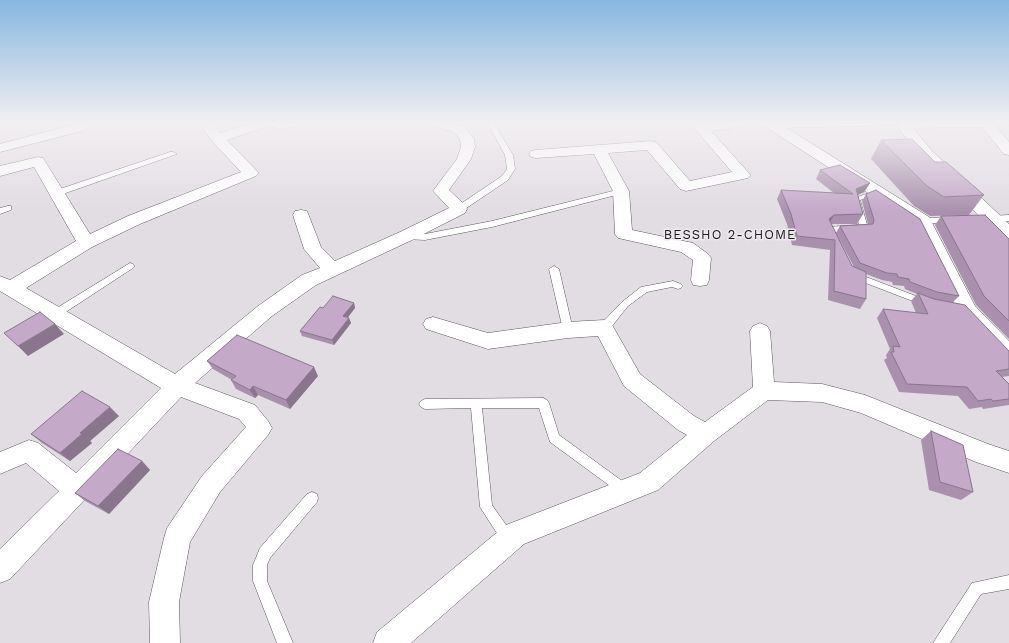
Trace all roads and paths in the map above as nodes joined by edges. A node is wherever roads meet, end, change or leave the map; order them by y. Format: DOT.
graph roads {
  1 [pos="231,152"];
  2 [pos="466,152"];
  3 [pos="506,152"];
  4 [pos="561,152"];
  5 [pos="601,152"];
  6 [pos="657,152"];
  7 [pos="723,152"];
  8 [pos="815,152"];
  9 [pos="924,152"];
  10 [pos="173,154"];
  11 [pos="536,154"];
  12 [pos="0,171"];
  13 [pos="621,191"];
  14 [pos="877,192"];
  15 [pos="57,193"];
  16 [pos="459,209"];
  17 [pos="301,215"];
  18 [pos="1009,218"];
  19 [pos="984,219"];
  20 [pos="961,220"];
  21 [pos="922,221"];
  22 [pos="1009,235"];
  23 [pos="406,236"];
  24 [pos="86,243"];
  25 [pos="838,248"];
  26 [pos="130,266"];
  27 [pos="847,267"];
  28 [pos="554,269"];
  29 [pos="333,270"];
  30 [pos="700,280"];
  31 [pos="5,286"];
  32 [pos="678,286"];
  33 [pos="937,305"];
  34 [pos="55,314"];
  35 [pos="433,324"];
  36 [pos="604,328"];
  37 [pos="568,330"];
  38 [pos="760,331"];
  39 [pos="1009,354"];
  40 [pos="177,386"];
  41 [pos="764,391"];
  42 [pos="425,404"];
  43 [pos="476,404"];
  44 [pos="706,434"];
  45 [pos="1009,462"];
  46 [pos="0,463"];
  47 [pos="77,490"];
  48 [pos="626,491"];
  49 [pos="312,498"];
  50 [pos="509,540"];
  51 [pos="0,569"];
  52 [pos="1009,582"];
  53 [pos="165,643"];
  54 [pos="285,643"];
  55 [pos="388,643"];
  56 [pos="941,643"];
  1 -- 24 [label="street"];
  2 -- 16 [label="street"];
  3 -- 16 [label="lane"];
  4 -- 11 [label="street"];
  5 -- 13 [label="street"];
  6 -- 7 [label="street"];
  8 -- 14 [label="street"];
  9 -- 19 [label="street"];
  10 -- 15 [label="lane"];
  12 -- 15 [label="street"];
  13 -- 23 [label="lane"];
  13 -- 30 [label="street"];
  14 -- 21 [label="street"];
  14 -- 25 [label="lane"];
  15 -- 24 [label="street"];
  16 -- 23 [label="street"];
  17 -- 29 [label="street"];
  18 -- 19 [label="lane"];
  19 -- 22 [label="street"];
  20 -- 21 [label="lane"];
  21 -- 39 [label="street"];
  23 -- 29 [label="street"];
  24 -- 31 [label="street"];
  26 -- 34 [label="lane"];
  27 -- 33 [label="lane"];
  28 -- 37 [label="lane"];
  29 -- 40 [label="street"];
  31 -- 34 [label="street"];
  32 -- 36 [label="lane"];
  34 -- 40 [label="street"];
  35 -- 37 [label="street"];
  36 -- 37 [label="street"];
  36 -- 44 [label="street"];
  38 -- 41 [label="street"];
  40 -- 47 [label="street"];
  40 -- 53 [label="street"];
  41 -- 44 [label="street"];
  41 -- 45 [label="street"];
  42 -- 43 [label="lane"];
  43 -- 48 [label="lane"];
  43 -- 50 [label="lane"];
  44 -- 48 [label="street"];
  46 -- 47 [label="street"];
  47 -- 51 [label="street"];
  48 -- 50 [label="street"];
  49 -- 54 [label="lane"];
  50 -- 55 [label="street"];
  52 -- 56 [label="lane"];
}
